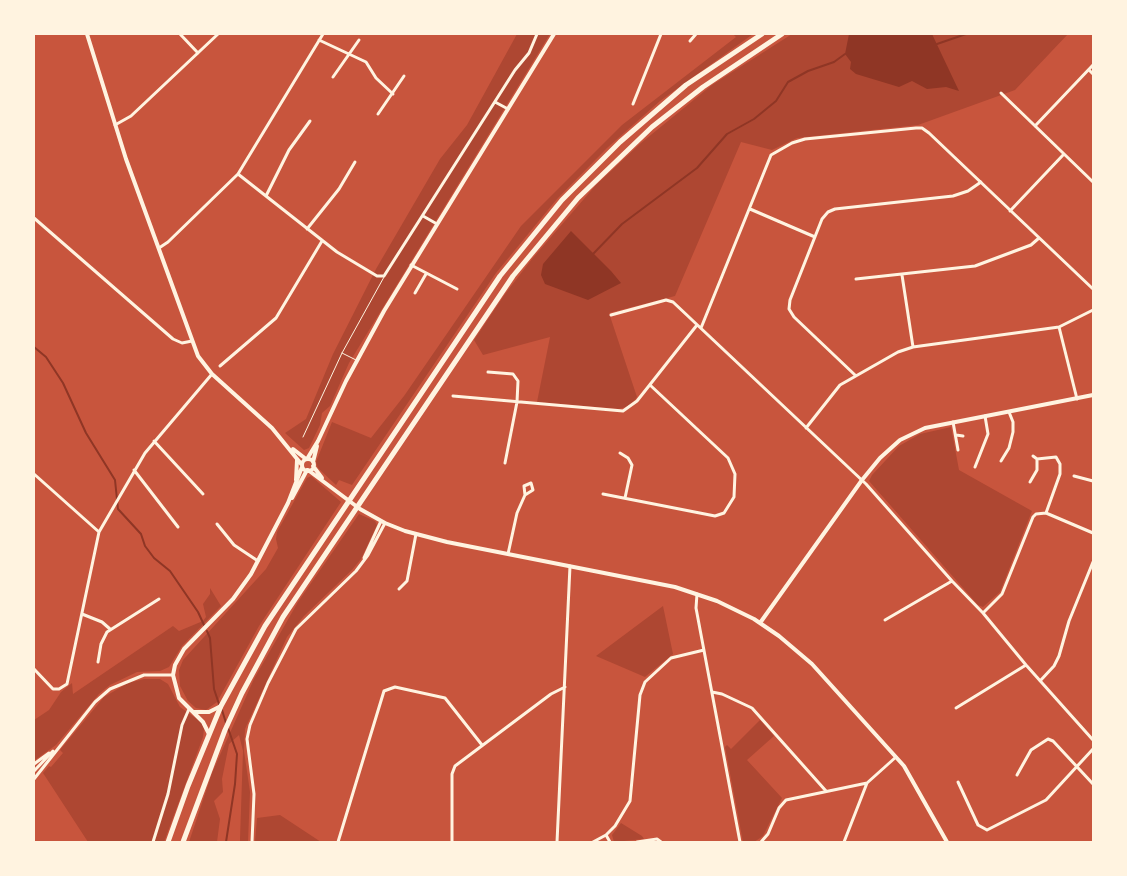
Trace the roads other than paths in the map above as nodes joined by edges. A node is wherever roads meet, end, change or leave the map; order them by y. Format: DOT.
graph roads {
  1 [pos="87,34"];
  2 [pos="180,34"];
  3 [pos="218,34"];
  4 [pos="323,34"];
  5 [pos="537,34"];
  6 [pos="554,34"];
  7 [pos="661,34"];
  8 [pos="696,34"];
  9 [pos="762,34"];
  10 [pos="782,34"];
  11 [pos="319,40"];
  12 [pos="359,40"];
  13 [pos="690,41"];
  14 [pos="198,53"];
  15 [pos="349,53"];
  16 [pos="1093,65"];
  17 [pos="1089,70"];
  18 [pos="1093,74"];
  19 [pos="404,76"];
  20 [pos="333,77"];
  21 [pos="1001,93"];
  22 [pos="393,94"];
  23 [pos="495,102"];
  24 [pos="633,104"];
  25 [pos="508,109"];
  26 [pos="378,114"];
  27 [pos="310,121"];
  28 [pos="114,125"];
  29 [pos="1035,126"];
  30 [pos="1064,154"];
  31 [pos="354,162"];
  32 [pos="238,174"];
  33 [pos="981,182"];
  34 [pos="1093,182"];
  35 [pos="266,196"];
  36 [pos="750,209"];
  37 [pos="1010,211"];
  38 [pos="423,216"];
  39 [pos="34,218"];
  40 [pos="437,224"];
  41 [pos="307,229"];
  42 [pos="815,237"];
  43 [pos="1039,238"];
  44 [pos="322,241"];
  45 [pos="158,248"];
  46 [pos="411,266"];
  47 [pos="426,274"];
  48 [pos="902,274"];
  49 [pos="384,276"];
  50 [pos="856,279"];
  51 [pos="457,289"];
  52 [pos="1093,289"];
  53 [pos="415,293"];
  54 [pos="1093,310"];
  55 [pos="611,315"];
  56 [pos="697,325"];
  57 [pos="1059,327"];
  58 [pos="701,328"];
  59 [pos="192,341"];
  60 [pos="913,347"];
  61 [pos="342,353"];
  62 [pos="356,361"];
  63 [pos="220,366"];
  64 [pos="488,372"];
  65 [pos="212,374"];
  66 [pos="855,375"];
  67 [pos="650,385"];
  68 [pos="1093,395"];
  69 [pos="453,396"];
  70 [pos="1077,399"];
  71 [pos="516,402"];
  72 [pos="1009,412"];
  73 [pos="985,416"];
  74 [pos="953,422"];
  75 [pos="806,428"];
  76 [pos="956,435"];
  77 [pos="963,436"];
  78 [pos="303,437"];
  79 [pos="318,441"];
  80 [pos="154,442"];
  81 [pos="287,445"];
  82 [pos="292,448"];
  83 [pos="958,450"];
  84 [pos="312,452"];
  85 [pos="620,453"];
  86 [pos="1033,456"];
  87 [pos="296,457"];
  88 [pos="306,459"];
  89 [pos="1037,459"];
  90 [pos="1001,461"];
  91 [pos="505,463"];
  92 [pos="313,464"];
  93 [pos="302,466"];
  94 [pos="975,467"];
  95 [pos="134,470"];
  96 [pos="308,470"];
  97 [pos="34,474"];
  98 [pos="1074,476"];
  99 [pos="862,480"];
  100 [pos="325,482"];
  101 [pos="1030,482"];
  102 [pos="1093,482"];
  103 [pos="292,492"];
  104 [pos="203,494"];
  105 [pos="603,494"];
  106 [pos="525,495"];
  107 [pos="625,498"];
  108 [pos="288,503"];
  109 [pos="1046,513"];
  110 [pos="381,521"];
  111 [pos="217,524"];
  112 [pos="178,527"];
  113 [pos="99,532"];
  114 [pos="1093,533"];
  115 [pos="416,534"];
  116 [pos="508,554"];
  117 [pos="258,561"];
  118 [pos="1093,562"];
  119 [pos="570,566"];
  120 [pos="952,581"];
  121 [pos="399,589"];
  122 [pos="698,594"];
  123 [pos="159,599"];
  124 [pos="983,613"];
  125 [pos="82,614"];
  126 [pos="885,620"];
  127 [pos="760,623"];
  128 [pos="110,629"];
  129 [pos="704,650"];
  130 [pos="98,662"];
  131 [pos="1026,666"];
  132 [pos="34,669"];
  133 [pos="173,675"];
  134 [pos="1040,680"];
  135 [pos="565,686"];
  136 [pos="712,692"];
  137 [pos="221,706"];
  138 [pos="956,708"];
  139 [pos="191,710"];
  140 [pos="209,734"];
  141 [pos="1093,740"];
  142 [pos="482,745"];
  143 [pos="1093,749"];
  144 [pos="896,757"];
  145 [pos="47,758"];
  146 [pos="34,764"];
  147 [pos="1077,767"];
  148 [pos="34,771"];
  149 [pos="1017,775"];
  150 [pos="34,779"];
  151 [pos="958,782"];
  152 [pos="867,783"];
  153 [pos="1093,784"];
  154 [pos="826,791"];
  155 [pos="606,835"];
  156 [pos="339,841"];
  157 [pos="153,842"];
  158 [pos="168,842"];
  159 [pos="183,842"];
  160 [pos="252,842"];
  161 [pos="333,842"];
  162 [pos="452,842"];
  163 [pos="557,842"];
  164 [pos="593,842"];
  165 [pos="610,842"];
  166 [pos="637,842"];
  167 [pos="662,842"];
  168 [pos="740,842"];
  169 [pos="761,842"];
  170 [pos="844,842"];
  171 [pos="947,842"];
  1 -- 28 [label="street"];
  2 -- 14 [label="street"];
  3 -- 14 [label="street"];
  4 -- 11 [label="street"];
  5 -- 23 [label="street"];
  6 -- 25 [label="street"];
  7 -- 24 [label="street"];
  8 -- 13 [label="street"];
  9 -- 137 [label="main road"];
  10 -- 159 [label="main road"];
  11 -- 15 [label="street"];
  11 -- 32 [label="street"];
  12 -- 15 [label="street"];
  14 -- 28 [label="street"];
  15 -- 20 [label="street"];
  15 -- 22 [label="street"];
  16 -- 17 [label="street"];
  17 -- 18 [label="street"];
  17 -- 29 [label="street"];
  19 -- 22 [label="street"];
  21 -- 29 [label="street"];
  22 -- 26 [label="street"];
  23 -- 25 [label="street"];
  23 -- 38 [label="street"];
  25 -- 40 [label="street"];
  27 -- 35 [label="street"];
  28 -- 45 [label="street"];
  29 -- 30 [label="street"];
  30 -- 34 [label="street"];
  30 -- 37 [label="street"];
  31 -- 41 [label="street"];
  32 -- 35 [label="street"];
  32 -- 45 [label="street"];
  33 -- 36 [label="street"];
  33 -- 37 [label="street"];
  33 -- 42 [label="street"];
  35 -- 41 [label="street"];
  36 -- 42 [label="street"];
  36 -- 58 [label="street"];
  37 -- 43 [label="street"];
  38 -- 40 [label="street"];
  38 -- 49 [label="street"];
  39 -- 59 [label="street"];
  40 -- 46 [label="street"];
  41 -- 44 [label="street"];
  42 -- 66 [label="street"];
  43 -- 48 [label="street"];
  43 -- 52 [label="street"];
  44 -- 49 [label="street"];
  44 -- 63 [label="street"];
  45 -- 59 [label="street"];
  46 -- 47 [label="street"];
  46 -- 62 [label="street"];
  47 -- 51 [label="street"];
  47 -- 53 [label="street"];
  48 -- 50 [label="street"];
  48 -- 60 [label="street"];
  49 -- 61 [label="lane"];
  54 -- 57 [label="street"];
  55 -- 56 [label="street"];
  56 -- 58 [label="street"];
  56 -- 67 [label="street"];
  57 -- 60 [label="street"];
  57 -- 70 [label="street"];
  58 -- 75 [label="street"];
  59 -- 65 [label="street"];
  60 -- 66 [label="street"];
  61 -- 62 [label="lane"];
  61 -- 78 [label="lane"];
  62 -- 79 [label="street"];
  64 -- 71 [label="street"];
  65 -- 80 [label="street"];
  65 -- 81 [label="street"];
  66 -- 75 [label="street"];
  67 -- 71 [label="street"];
  67 -- 107 [label="street"];
  68 -- 70 [label="street"];
  69 -- 71 [label="street"];
  70 -- 72 [label="street"];
  71 -- 91 [label="street"];
  72 -- 73 [label="street"];
  72 -- 90 [label="street"];
  73 -- 74 [label="street"];
  73 -- 94 [label="street"];
  74 -- 76 [label="street"];
  74 -- 99 [label="street"];
  75 -- 99 [label="street"];
  76 -- 77 [label="street"];
  76 -- 83 [label="street"];
  79 -- 84 [label="street"];
  79 -- 92 [label="street"];
  80 -- 95 [label="street"];
  80 -- 104 [label="street"];
  81 -- 82 [label="street"];
  81 -- 87 [label="street"];
  82 -- 84 [label="street"];
  82 -- 88 [label="street"];
  84 -- 88 [label="street"];
  85 -- 107 [label="street"];
  86 -- 89 [label="street"];
  87 -- 93 [label="street"];
  87 -- 103 [label="street"];
  88 -- 92 [label="street"];
  88 -- 93 [label="street"];
  89 -- 101 [label="street"];
  89 -- 109 [label="street"];
  92 -- 96 [label="street"];
  92 -- 100 [label="street"];
  93 -- 96 [label="street"];
  93 -- 103 [label="street"];
  95 -- 112 [label="street"];
  95 -- 113 [label="street"];
  96 -- 100 [label="street"];
  96 -- 108 [label="street"];
  97 -- 113 [label="street"];
  98 -- 102 [label="street"];
  99 -- 120 [label="street"];
  99 -- 127 [label="street"];
  100 -- 110 [label="street"];
  103 -- 108 [label="street"];
  105 -- 107 [label="street"];
  106 -- 116 [label="street"];
  108 -- 117 [label="street"];
  109 -- 114 [label="street"];
  109 -- 124 [label="street"];
  110 -- 115 [label="street"];
  110 -- 160 [label="street"];
  111 -- 117 [label="street"];
  113 -- 125 [label="street"];
  115 -- 116 [label="street"];
  115 -- 121 [label="street"];
  116 -- 119 [label="street"];
  117 -- 133 [label="street"];
  118 -- 134 [label="street"];
  119 -- 122 [label="street"];
  119 -- 135 [label="street"];
  120 -- 124 [label="street"];
  120 -- 126 [label="street"];
  122 -- 127 [label="street"];
  122 -- 129 [label="street"];
  123 -- 128 [label="street"];
  124 -- 131 [label="street"];
  125 -- 128 [label="street"];
  125 -- 132 [label="street"];
  127 -- 144 [label="street"];
  128 -- 130 [label="street"];
  129 -- 136 [label="street"];
  129 -- 155 [label="street"];
  131 -- 134 [label="street"];
  131 -- 138 [label="street"];
  133 -- 139 [label="street"];
  133 -- 145 [label="street"];
  134 -- 141 [label="street"];
  135 -- 142 [label="street"];
  135 -- 163 [label="street"];
  136 -- 154 [label="street"];
  136 -- 168 [label="street"];
  137 -- 139 [label="street"];
  137 -- 140 [label="main road"];
  139 -- 140 [label="street"];
  139 -- 157 [label="street"];
  140 -- 158 [label="main road"];
  142 -- 156 [label="street"];
  142 -- 162 [label="street"];
  143 -- 147 [label="street"];
  144 -- 152 [label="street"];
  144 -- 171 [label="street"];
  145 -- 146 [label="street"];
  145 -- 148 [label="street"];
  145 -- 150 [label="street"];
  147 -- 149 [label="street"];
  147 -- 151 [label="street"];
  147 -- 153 [label="street"];
  152 -- 154 [label="street"];
  152 -- 170 [label="street"];
  154 -- 169 [label="street"];
  155 -- 164 [label="street"];
  155 -- 165 [label="street"];
  156 -- 161 [label="street"];
  166 -- 167 [label="street"];
}
